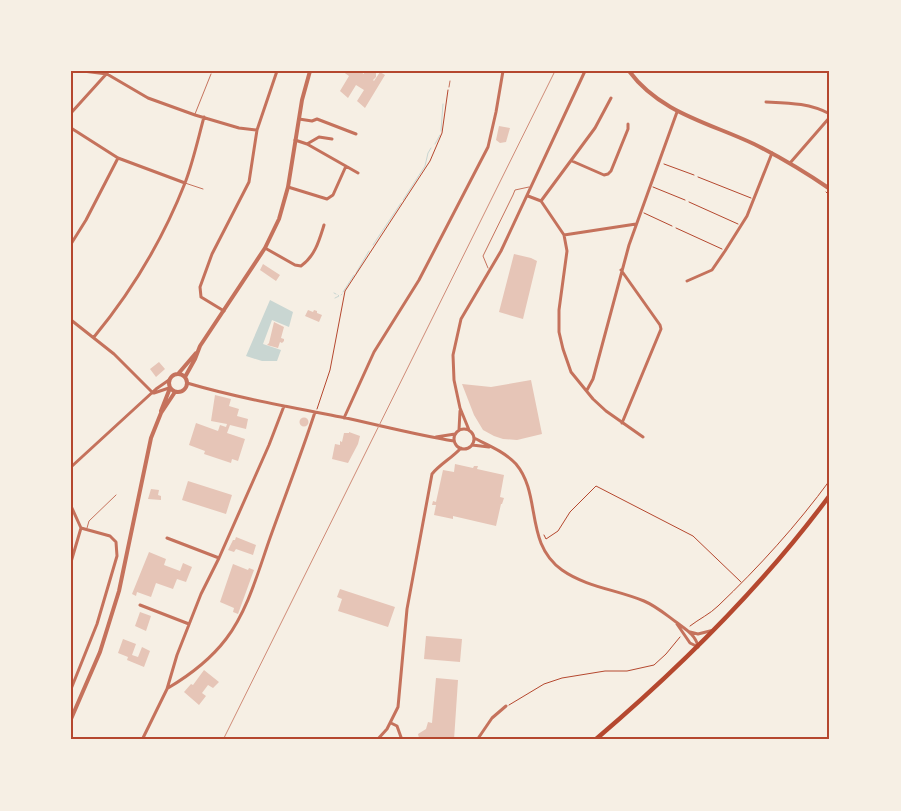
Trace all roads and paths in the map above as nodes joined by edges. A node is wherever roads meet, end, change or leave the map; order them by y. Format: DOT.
graph roads {
  1 [pos="84,71"];
  2 [pos="277,71"];
  3 [pos="310,71"];
  4 [pos="503,71"];
  5 [pos="585,71"];
  6 [pos="630,71"];
  7 [pos="108,72"];
  8 [pos="211,74"];
  9 [pos="450,81"];
  10 [pos="449,87"];
  11 [pos="611,98"];
  12 [pos="766,102"];
  13 [pos="677,112"];
  14 [pos="71,113"];
  15 [pos="195,115"];
  16 [pos="830,116"];
  17 [pos="204,118"];
  18 [pos="299,119"];
  19 [pos="628,124"];
  20 [pos="71,128"];
  21 [pos="258,130"];
  22 [pos="356,134"];
  23 [pos="332,139"];
  24 [pos="295,140"];
  25 [pos="307,144"];
  26 [pos="772,153"];
  27 [pos="118,158"];
  28 [pos="572,161"];
  29 [pos="659,162"];
  30 [pos="790,163"];
  31 [pos="346,166"];
  32 [pos="358,173"];
  33 [pos="694,176"];
  34 [pos="698,177"];
  35 [pos="185,183"];
  36 [pos="650,186"];
  37 [pos="288,187"];
  38 [pos="531,187"];
  39 [pos="203,189"];
  40 [pos="830,189"];
  41 [pos="528,196"];
  42 [pos="685,200"];
  43 [pos="754,200"];
  44 [pos="541,201"];
  45 [pos="689,202"];
  46 [pos="641,212"];
  47 [pos="636,224"];
  48 [pos="741,225"];
  49 [pos="324,226"];
  50 [pos="672,226"];
  51 [pos="676,228"];
  52 [pos="564,235"];
  53 [pos="71,244"];
  54 [pos="265,248"];
  55 [pos="725,251"];
  56 [pos="621,270"];
  57 [pos="490,271"];
  58 [pos="687,281"];
  59 [pos="224,311"];
  60 [pos="71,320"];
  61 [pos="94,337"];
  62 [pos="197,352"];
  63 [pos="178,374"];
  64 [pos="185,376"];
  65 [pos="169,380"];
  66 [pos="187,383"];
  67 [pos="170,388"];
  68 [pos="586,390"];
  69 [pos="175,392"];
  70 [pos="153,393"];
  71 [pos="284,406"];
  72 [pos="460,408"];
  73 [pos="315,412"];
  74 [pos="161,413"];
  75 [pos="344,418"];
  76 [pos="622,423"];
  77 [pos="460,430"];
  78 [pos="470,430"];
  79 [pos="455,434"];
  80 [pos="433,437"];
  81 [pos="643,437"];
  82 [pos="474,438"];
  83 [pos="454,441"];
  84 [pos="472,445"];
  85 [pos="492,447"];
  86 [pos="461,448"];
  87 [pos="71,467"];
  88 [pos="830,480"];
  89 [pos="116,495"];
  90 [pos="830,495"];
  91 [pos="71,506"];
  92 [pos="81,528"];
  93 [pos="86,529"];
  94 [pos="167,538"];
  95 [pos="546,539"];
  96 [pos="219,558"];
  97 [pos="71,562"];
  98 [pos="742,582"];
  99 [pos="140,605"];
  100 [pos="675,622"];
  101 [pos="189,624"];
  102 [pos="690,626"];
  103 [pos="715,630"];
  104 [pos="690,632"];
  105 [pos="680,636"];
  106 [pos="690,643"];
  107 [pos="698,647"];
  108 [pos="689,656"];
  109 [pos="71,689"];
  110 [pos="167,689"];
  111 [pos="513,702"];
  112 [pos="506,706"];
  113 [pos="71,718"];
  114 [pos="392,723"];
  115 [pos="142,740"];
  116 [pos="377,740"];
  117 [pos="402,740"];
  118 [pos="477,740"];
  119 [pos="595,740"];
  1 -- 7 [label="street"];
  2 -- 21 [label="street"];
  3 -- 18 [label="street"];
  4 -- 75 [label="street"];
  5 -- 38 [label="street"];
  6 -- 13 [label="street"];
  7 -- 14 [label="street"];
  7 -- 15 [label="street"];
  8 -- 15 [label="lane"];
  9 -- 10 [label="lane"];
  10 -- 73 [label="path"];
  11 -- 28 [label="street"];
  12 -- 16 [label="street"];
  13 -- 26 [label="street"];
  13 -- 29 [label="street"];
  15 -- 17 [label="street"];
  16 -- 30 [label="street"];
  17 -- 21 [label="street"];
  17 -- 35 [label="street"];
  18 -- 22 [label="street"];
  18 -- 24 [label="street"];
  19 -- 28 [label="street"];
  20 -- 27 [label="street"];
  21 -- 59 [label="street"];
  23 -- 25 [label="street"];
  24 -- 25 [label="street"];
  24 -- 37 [label="street"];
  25 -- 31 [label="street"];
  26 -- 30 [label="street"];
  26 -- 43 [label="street"];
  27 -- 35 [label="street"];
  27 -- 53 [label="street"];
  28 -- 44 [label="street"];
  29 -- 33 [label="path"];
  29 -- 36 [label="street"];
  30 -- 40 [label="street"];
  31 -- 32 [label="street"];
  31 -- 37 [label="street"];
  34 -- 43 [label="path"];
  35 -- 39 [label="lane"];
  35 -- 61 [label="street"];
  36 -- 42 [label="path"];
  36 -- 46 [label="street"];
  37 -- 54 [label="street"];
  38 -- 41 [label="street"];
  38 -- 57 [label="lane"];
  41 -- 44 [label="street"];
  41 -- 57 [label="street"];
  43 -- 48 [label="street"];
  44 -- 52 [label="street"];
  45 -- 48 [label="path"];
  46 -- 47 [label="street"];
  46 -- 50 [label="path"];
  47 -- 52 [label="street"];
  47 -- 56 [label="street"];
  48 -- 55 [label="street"];
  49 -- 54 [label="street"];
  51 -- 55 [label="path"];
  52 -- 68 [label="street"];
  54 -- 59 [label="street"];
  55 -- 58 [label="street"];
  56 -- 68 [label="street"];
  56 -- 76 [label="street"];
  57 -- 72 [label="street"];
  59 -- 62 [label="street"];
  60 -- 61 [label="street"];
  61 -- 70 [label="street"];
  62 -- 63 [label="street"];
  62 -- 64 [label="street"];
  63 -- 64 [label="street"];
  63 -- 65 [label="street"];
  64 -- 66 [label="street"];
  65 -- 67 [label="street"];
  65 -- 70 [label="street"];
  66 -- 69 [label="street"];
  66 -- 71 [label="street"];
  67 -- 69 [label="street"];
  67 -- 70 [label="street"];
  67 -- 74 [label="street"];
  68 -- 76 [label="street"];
  69 -- 74 [label="street"];
  70 -- 87 [label="street"];
  71 -- 73 [label="street"];
  71 -- 96 [label="street"];
  72 -- 77 [label="street"];
  72 -- 78 [label="street"];
  73 -- 75 [label="street"];
  73 -- 110 [label="street"];
  74 -- 113 [label="street"];
  75 -- 80 [label="street"];
  76 -- 81 [label="street"];
  77 -- 78 [label="street"];
  77 -- 79 [label="street"];
  78 -- 82 [label="street"];
  79 -- 80 [label="street"];
  79 -- 83 [label="street"];
  80 -- 83 [label="street"];
  82 -- 84 [label="street"];
  82 -- 85 [label="street"];
  83 -- 86 [label="street"];
  84 -- 85 [label="street"];
  84 -- 86 [label="street"];
  85 -- 100 [label="street"];
  86 -- 114 [label="street"];
  88 -- 98 [label="path"];
  89 -- 93 [label="lane"];
  90 -- 103 [label="main road"];
  91 -- 92 [label="street"];
  92 -- 93 [label="street"];
  92 -- 97 [label="street"];
  93 -- 109 [label="street"];
  94 -- 96 [label="street"];
  95 -- 98 [label="path"];
  96 -- 101 [label="street"];
  98 -- 102 [label="path"];
  99 -- 101 [label="street"];
  100 -- 104 [label="street"];
  100 -- 106 [label="street"];
  101 -- 110 [label="street"];
  103 -- 104 [label="street"];
  103 -- 107 [label="main road"];
  104 -- 107 [label="street"];
  105 -- 111 [label="path"];
  106 -- 107 [label="street"];
  106 -- 108 [label="street"];
  107 -- 108 [label="main road"];
  108 -- 119 [label="main road"];
  110 -- 115 [label="street"];
  112 -- 118 [label="street"];
  114 -- 116 [label="street"];
  114 -- 117 [label="street"];
}
